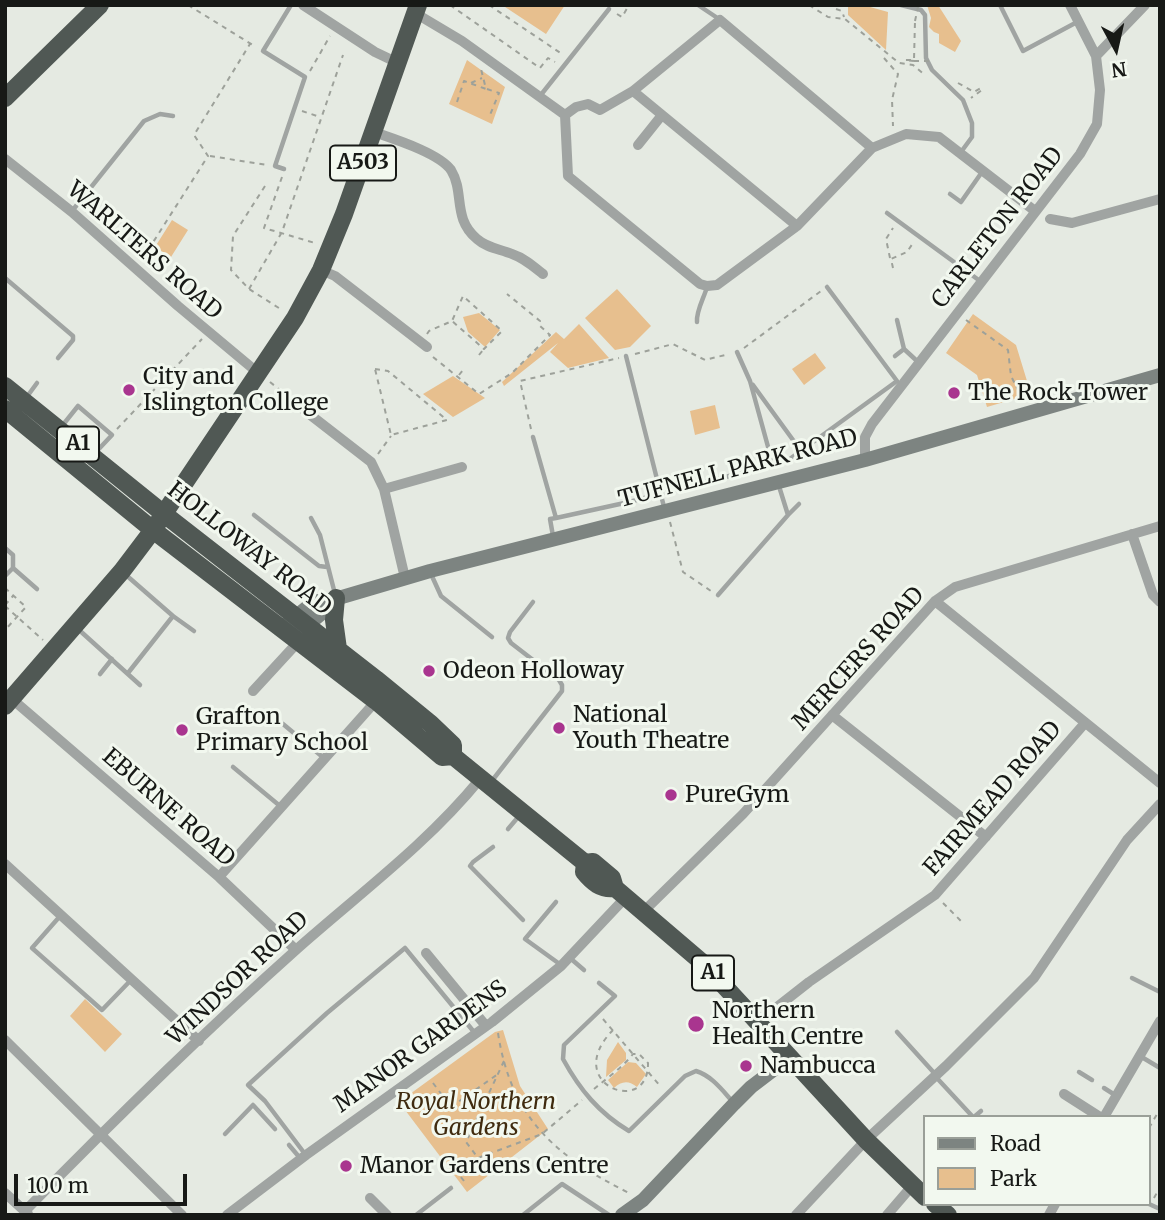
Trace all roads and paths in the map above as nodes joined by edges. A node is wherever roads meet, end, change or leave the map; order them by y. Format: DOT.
graph roads {
  1 [pos="100,5"];
  2 [pos="188,5"];
  3 [pos="291,5"];
  4 [pos="303,5"];
  5 [pos="450,5"];
  6 [pos="489,5"];
  7 [pos="629,5"];
  8 [pos="698,5"];
  9 [pos="809,5"];
  10 [pos="841,5"];
  11 [pos="901,5"];
  12 [pos="1000,5"];
  13 [pos="1070,5"];
  14 [pos="1145,5"];
  15 [pos="918,7"];
  16 [pos="417,9"];
  17 [pos="609,9"];
  18 [pos="845,19"];
  19 [pos="720,20"];
  20 [pos="1079,21"];
  21 [pos="335,26"];
  22 [pos="250,44"];
  23 [pos="262,51"];
  24 [pos="343,55"];
  25 [pos="1096,56"];
  26 [pos="569,58"];
  27 [pos="884,58"];
  28 [pos="487,59"];
  29 [pos="932,61"];
  30 [pos="398,62"];
  31 [pos="562,67"];
  32 [pos="924,74"];
  33 [pos="305,77"];
  34 [pos="483,78"];
  35 [pos="470,83"];
  36 [pos="963,86"];
  37 [pos="486,89"];
  38 [pos="633,91"];
  39 [pos="976,93"];
  40 [pos="540,97"];
  41 [pos="5,98"];
  42 [pos="457,102"];
  43 [pos="295,108"];
  44 [pos="490,115"];
  45 [pos="565,115"];
  46 [pos="662,115"];
  47 [pos="173,116"];
  48 [pos="321,117"];
  49 [pos="374,132"];
  50 [pos="895,137"];
  51 [pos="638,145"];
  52 [pos="872,148"];
  53 [pos="960,154"];
  54 [pos="208,156"];
  55 [pos="5,159"];
  56 [pos="275,166"];
  57 [pos="284,169"];
  58 [pos="983,172"];
  59 [pos="265,186"];
  60 [pos="950,194"];
  61 [pos="1160,198"];
  62 [pos="1035,211"];
  63 [pos="72,212"];
  64 [pos="887,213"];
  65 [pos="1050,219"];
  66 [pos="899,221"];
  67 [pos="797,226"];
  68 [pos="282,232"];
  69 [pos="919,236"];
  70 [pos="316,243"];
  71 [pos="891,259"];
  72 [pos="892,268"];
  73 [pos="136,269"];
  74 [pos="321,270"];
  75 [pos="543,274"];
  76 [pos="5,278"];
  77 [pos="980,282"];
  78 [pos="707,286"];
  79 [pos="827,287"];
  80 [pos="249,289"];
  81 [pos="508,294"];
  82 [pos="957,313"];
  83 [pos="295,318"];
  84 [pos="897,320"];
  85 [pos="452,321"];
  86 [pos="696,322"];
  87 [pos="507,328"];
  88 [pos="502,331"];
  89 [pos="208,332"];
  90 [pos="428,347"];
  91 [pos="484,349"];
  92 [pos="904,349"];
  93 [pos="737,352"];
  94 [pos="479,355"];
  95 [pos="626,356"];
  96 [pos="895,356"];
  97 [pos="58,358"];
  98 [pos="919,363"];
  99 [pos="463,370"];
  100 [pos="257,372"];
  101 [pos="1160,375"];
  102 [pos="458,376"];
  103 [pos="750,381"];
  104 [pos="37,383"];
  105 [pos="5,386"];
  106 [pos="24,402"];
  107 [pos="5,409"];
  108 [pos="304,410"];
  109 [pos="1029,413"];
  110 [pos="59,430"];
  111 [pos="112,435"];
  112 [pos="391,435"];
  113 [pos="533,437"];
  114 [pos="801,451"];
  115 [pos="93,456"];
  116 [pos="865,460"];
  117 [pos="371,462"];
  118 [pos="773,465"];
  119 [pos="462,467"];
  120 [pos="777,482"];
  121 [pos="384,489"];
  122 [pos="662,494"];
  123 [pos="799,504"];
  124 [pos="666,511"];
  125 [pos="164,514"];
  126 [pos="254,515"];
  127 [pos="788,515"];
  128 [pos="311,518"];
  129 [pos="556,518"];
  130 [pos="1160,526"];
  131 [pos="153,530"];
  132 [pos="1132,534"];
  133 [pos="554,540"];
  134 [pos="5,548"];
  135 [pos="327,567"];
  136 [pos="13,568"];
  137 [pos="122,571"];
  138 [pos="430,571"];
  139 [pos="5,576"];
  140 [pos="405,578"];
  141 [pos="5,588"];
  142 [pos="37,589"];
  143 [pos="718,595"];
  144 [pos="13,596"];
  145 [pos="331,600"];
  146 [pos="935,601"];
  147 [pos="533,602"];
  148 [pos="1160,602"];
  149 [pos="5,606"];
  150 [pos="173,616"];
  151 [pos="17,617"];
  152 [pos="74,626"];
  153 [pos="5,630"];
  154 [pos="295,630"];
  155 [pos="194,631"];
  156 [pos="492,638"];
  157 [pos="338,649"];
  158 [pos="54,650"];
  159 [pos="112,659"];
  160 [pos="128,673"];
  161 [pos="100,674"];
  162 [pos="140,685"];
  163 [pos="253,691"];
  164 [pos="376,701"];
  165 [pos="7,703"];
  166 [pos="832,715"];
  167 [pos="1085,723"];
  168 [pos="283,724"];
  169 [pos="453,756"];
  170 [pos="325,760"];
  171 [pos="233,767"];
  172 [pos="484,782"];
  173 [pos="1160,783"];
  174 [pos="1160,804"];
  175 [pos="281,806"];
  176 [pos="522,813"];
  177 [pos="508,829"];
  178 [pos="986,837"];
  179 [pos="493,847"];
  180 [pos="5,864"];
  181 [pos="219,877"];
  182 [pos="620,893"];
  183 [pos="934,895"];
  184 [pos="556,902"];
  185 [pos="643,912"];
  186 [pos="61,915"];
  187 [pos="523,919"];
  188 [pos="961,921"];
  189 [pos="296,950"];
  190 [pos="426,953"];
  191 [pos="570,957"];
  192 [pos="561,966"];
  193 [pos="584,970"];
  194 [pos="1132,978"];
  195 [pos="132,979"];
  196 [pos="599,983"];
  197 [pos="1160,992"];
  198 [pos="598,1013"];
  199 [pos="497,1017"];
  200 [pos="1160,1020"];
  201 [pos="758,1022"];
  202 [pos="486,1026"];
  203 [pos="612,1030"];
  204 [pos="897,1032"];
  205 [pos="475,1034"];
  206 [pos="5,1040"];
  207 [pos="199,1041"];
  208 [pos="632,1054"];
  209 [pos="1139,1055"];
  210 [pos="789,1058"];
  211 [pos="504,1061"];
  212 [pos="1160,1068"];
  213 [pos="648,1071"];
  214 [pos="1079,1072"];
  215 [pos="498,1074"];
  216 [pos="935,1075"];
  217 [pos="1092,1080"];
  218 [pos="433,1083"];
  219 [pos="1104,1088"];
  220 [pos="666,1094"];
  221 [pos="1064,1094"];
  222 [pos="1116,1095"];
  223 [pos="734,1104"];
  224 [pos="1160,1109"];
  225 [pos="981,1111"];
  226 [pos="971,1115"];
  227 [pos="976,1115"];
  228 [pos="1099,1115"];
  229 [pos="1103,1115"];
  230 [pos="1151,1125"];
  231 [pos="275,1129"];
  232 [pos="100,1134"];
  233 [pos="225,1134"];
  234 [pos="542,1134"];
  235 [pos="866,1140"];
  236 [pos="289,1145"];
  237 [pos="303,1157"];
  238 [pos="478,1158"];
  239 [pos="464,1181"];
  240 [pos="1160,1187"];
  241 [pos="451,1188"];
  242 [pos="918,1191"];
  243 [pos="5,1193"];
  244 [pos="370,1198"];
  245 [pos="643,1200"];
  246 [pos="1151,1202"];
  247 [pos="27,1213"];
  248 [pos="182,1215"];
  249 [pos="227,1215"];
  250 [pos="387,1215"];
  251 [pos="416,1215"];
  252 [pos="523,1215"];
  253 [pos="608,1215"];
  254 [pos="622,1215"];
  255 [pos="796,1215"];
  256 [pos="887,1215"];
  1 -- 41 [label="highway"];
  2 -- 22 [label="path"];
  3 -- 23 [label="lane"];
  4 -- 21 [label="street"];
  5 -- 31 [label="path"];
  6 -- 26 [label="path"];
  7 -- 17 [label="path"];
  8 -- 19 [label="lane"];
  9 -- 18 [label="path"];
  10 -- 18 [label="path"];
  11 -- 53 [label="lane"];
  12 -- 20 [label="lane"];
  13 -- 20 [label="street, CARLETON ROAD"];
  14 -- 25 [label="street"];
  15 -- 29 [label="path, bridge"];
  16 -- 28 [label="street"];
  16 -- 30 [label="highway, A503"];
  17 -- 26 [label="lane"];
  18 -- 32 [label="path"];
  19 -- 38 [label="street"];
  19 -- 52 [label="street"];
  20 -- 25 [label="street, CARLETON ROAD"];
  21 -- 30 [label="street"];
  21 -- 33 [label="path"];
  22 -- 23 [label="path"];
  22 -- 54 [label="path"];
  23 -- 33 [label="lane"];
  24 -- 48 [label="path"];
  25 -- 62 [label="street, CARLETON ROAD"];
  26 -- 31 [label="lane"];
  27 -- 50 [label="path"];
  28 -- 34 [label="path"];
  28 -- 40 [label="street"];
  30 -- 49 [label="highway, A503"];
  31 -- 40 [label="lane"];
  33 -- 43 [label="lane"];
  34 -- 35 [label="path"];
  34 -- 37 [label="path"];
  35 -- 37 [label="path"];
  35 -- 42 [label="path"];
  36 -- 39 [label="path"];
  37 -- 44 [label="path"];
  38 -- 45 [label="street"];
  38 -- 46 [label="street"];
  40 -- 45 [label="street"];
  43 -- 48 [label="path"];
  43 -- 56 [label="lane"];
  45 -- 78 [label="street"];
  46 -- 51 [label="street"];
  46 -- 67 [label="street"];
  47 -- 63 [label="lane"];
  48 -- 68 [label="path"];
  49 -- 74 [label="highway, A503"];
  49 -- 75 [label="street"];
  50 -- 52 [label="street"];
  50 -- 53 [label="street"];
  52 -- 67 [label="street"];
  53 -- 58 [label="street"];
  54 -- 56 [label="path"];
  54 -- 73 [label="path"];
  55 -- 63 [label="street, WARLTERS ROAD"];
  56 -- 57 [label="lane"];
  57 -- 68 [label="path"];
  58 -- 60 [label="lane"];
  58 -- 62 [label="street"];
  59 -- 80 [label="path"];
  61 -- 65 [label="street"];
  62 -- 77 [label="street, CARLETON ROAD"];
  63 -- 73 [label="street, WARLTERS ROAD"];
  64 -- 66 [label="lane"];
  66 -- 69 [label="lane"];
  66 -- 71 [label="path"];
  67 -- 78 [label="street"];
  68 -- 70 [label="path"];
  68 -- 80 [label="path"];
  69 -- 71 [label="path"];
  69 -- 77 [label="lane"];
  71 -- 72 [label="path"];
  73 -- 89 [label="street, WARLTERS ROAD"];
  74 -- 83 [label="highway, A503"];
  74 -- 90 [label="street"];
  76 -- 97 [label="lane"];
  77 -- 82 [label="street, CARLETON ROAD"];
  78 -- 86 [label="lane"];
  79 -- 93 [label="path"];
  79 -- 114 [label="lane"];
  80 -- 83 [label="path"];
  81 -- 102 [label="path"];
  82 -- 98 [label="street, CARLETON ROAD"];
  82 -- 109 [label="path"];
  83 -- 100 [label="highway, A503"];
  84 -- 92 [label="lane"];
  85 -- 88 [label="path"];
  85 -- 90 [label="path"];
  85 -- 91 [label="path"];
  87 -- 88 [label="path"];
  88 -- 91 [label="path"];
  89 -- 100 [label="street, WARLTERS ROAD"];
  89 -- 111 [label="path"];
  90 -- 102 [label="path"];
  91 -- 94 [label="path"];
  92 -- 96 [label="lane"];
  92 -- 98 [label="lane"];
  93 -- 95 [label="path"];
  93 -- 103 [label="lane"];
  95 -- 113 [label="path"];
  95 -- 122 [label="lane"];
  98 -- 116 [label="street, CARLETON ROAD"];
  99 -- 102 [label="path"];
  100 -- 108 [label="path"];
  100 -- 125 [label="highway, A503"];
  101 -- 109 [label="street, TUFNELL PARK ROAD"];
  103 -- 114 [label="lane"];
  103 -- 118 [label="lane"];
  104 -- 106 [label="lane"];
  105 -- 106 [label="highway, HOLLOWAY ROAD / A1"];
  106 -- 110 [label="highway, HOLLOWAY ROAD / A1"];
  107 -- 131 [label="highway, HOLLOWAY ROAD / A1"];
  108 -- 117 [label="street"];
  109 -- 116 [label="street, TUFNELL PARK ROAD"];
  110 -- 111 [label="lane"];
  110 -- 115 [label="highway, HOLLOWAY ROAD / A1"];
  111 -- 115 [label="lane"];
  112 -- 112 [label="path"];
  112 -- 117 [label="path"];
  113 -- 129 [label="lane"];
  114 -- 118 [label="lane"];
  115 -- 125 [label="highway, HOLLOWAY ROAD / A1"];
  116 -- 120 [label="street, TUFNELL PARK ROAD"];
  117 -- 121 [label="street"];
  118 -- 122 [label="lane"];
  119 -- 121 [label="street"];
  120 -- 124 [label="street, TUFNELL PARK ROAD"];
  120 -- 127 [label="lane"];
  121 -- 140 [label="street"];
  122 -- 124 [label="lane"];
  122 -- 129 [label="lane"];
  123 -- 127 [label="lane"];
  124 -- 133 [label="street, TUFNELL PARK ROAD"];
  124 -- 143 [label="path"];
  125 -- 131 [label="highway, A503"];
  125 -- 154 [label="highway, HOLLOWAY ROAD / A1"];
  126 -- 135 [label="lane"];
  127 -- 143 [label="lane"];
  128 -- 135 [label="lane"];
  129 -- 133 [label="lane"];
  130 -- 132 [label="street, MERCERS ROAD"];
  131 -- 137 [label="highway, A503"];
  131 -- 154 [label="highway, HOLLOWAY ROAD / A1"];
  132 -- 146 [label="street, MERCERS ROAD"];
  132 -- 148 [label="street"];
  133 -- 138 [label="street, TUFNELL PARK ROAD"];
  134 -- 136 [label="lane"];
  135 -- 145 [label="lane"];
  136 -- 139 [label="lane"];
  136 -- 142 [label="lane"];
  137 -- 150 [label="lane"];
  137 -- 152 [label="highway, A503"];
  138 -- 140 [label="street, TUFNELL PARK ROAD"];
  138 -- 156 [label="lane"];
  140 -- 145 [label="street, TUFNELL PARK ROAD"];
  141 -- 144 [label="path"];
  144 -- 149 [label="path"];
  144 -- 151 [label="path"];
  145 -- 154 [label="street"];
  145 -- 157 [label="highway"];
  146 -- 166 [label="street, MERCERS ROAD"];
  146 -- 167 [label="street"];
  147 -- 172 [label="lane"];
  149 -- 151 [label="path"];
  150 -- 155 [label="lane"];
  150 -- 160 [label="lane"];
  151 -- 153 [label="path"];
  151 -- 158 [label="path"];
  152 -- 158 [label="highway, A503"];
  152 -- 159 [label="lane"];
  154 -- 157 [label="highway, HOLLOWAY ROAD / A1"];
  154 -- 163 [label="street"];
  154 -- 164 [label="highway, HOLLOWAY ROAD / A1"];
  157 -- 169 [label="highway, HOLLOWAY ROAD / A1"];
  158 -- 165 [label="highway, A503"];
  159 -- 160 [label="lane"];
  159 -- 161 [label="lane"];
  160 -- 162 [label="lane"];
  164 -- 169 [label="highway, HOLLOWAY ROAD / A1"];
  164 -- 170 [label="street"];
  165 -- 181 [label="street, EBURNE ROAD"];
  166 -- 178 [label="street"];
  166 -- 185 [label="street, MERCERS ROAD"];
  167 -- 173 [label="street"];
  167 -- 178 [label="street, FAIRMEAD ROAD"];
  168 -- 170 [label="lane"];
  169 -- 172 [label="highway, HOLLOWAY ROAD / A1"];
  170 -- 175 [label="street"];
  171 -- 175 [label="lane"];
  172 -- 176 [label="highway, HOLLOWAY ROAD / A1"];
  172 -- 189 [label="street, WINDSOR ROAD"];
  174 -- 216 [label="street"];
  175 -- 181 [label="street"];
  176 -- 177 [label="lane"];
  176 -- 182 [label="highway, HOLLOWAY ROAD / A1"];
  178 -- 183 [label="street, FAIRMEAD ROAD"];
  179 -- 187 [label="lane"];
  180 -- 186 [label="street"];
  181 -- 189 [label="street, EBURNE ROAD"];
  182 -- 185 [label="highway, HOLLOWAY ROAD / A1"];
  182 -- 191 [label="street, MANOR GARDENS"];
  183 -- 188 [label="path"];
  183 -- 201 [label="street, FAIRMEAD ROAD"];
  184 -- 192 [label="lane"];
  185 -- 201 [label="highway, HOLLOWAY ROAD / A1"];
  186 -- 195 [label="street"];
  186 -- 195 [label="lane"];
  189 -- 207 [label="street, WINDSOR ROAD"];
  190 -- 202 [label="street"];
  191 -- 192 [label="street, MANOR GARDENS"];
  191 -- 193 [label="lane"];
  192 -- 199 [label="street, MANOR GARDENS"];
  194 -- 197 [label="lane"];
  195 -- 207 [label="street"];
  196 -- 198 [label="lane"];
  198 -- 203 [label="path"];
  198 -- 220 [label="lane"];
  199 -- 202 [label="street, MANOR GARDENS"];
  199 -- 211 [label="path"];
  200 -- 209 [label="street"];
  201 -- 210 [label="highway, HOLLOWAY ROAD / A1"];
  202 -- 205 [label="street, MANOR GARDENS"];
  203 -- 208 [label="path"];
  203 -- 213 [label="path"];
  204 -- 216 [label="lane"];
  205 -- 237 [label="street, MANOR GARDENS"];
  205 -- 237 [label="lane"];
  206 -- 232 [label="street"];
  207 -- 232 [label="street, WINDSOR ROAD"];
  208 -- 213 [label="path"];
  208 -- 213 [label="path"];
  209 -- 212 [label="lane"];
  209 -- 222 [label="street"];
  210 -- 223 [label="street"];
  210 -- 235 [label="highway, HOLLOWAY ROAD / A1"];
  211 -- 215 [label="path"];
  211 -- 234 [label="path"];
  213 -- 220 [label="path"];
  214 -- 217 [label="lane"];
  215 -- 218 [label="path"];
  215 -- 238 [label="path"];
  216 -- 226 [label="lane"];
  216 -- 235 [label="street"];
  219 -- 222 [label="lane"];
  220 -- 223 [label="lane"];
  221 -- 228 [label="street"];
  222 -- 229 [label="street"];
  223 -- 245 [label="street"];
  224 -- 230 [label="path"];
  225 -- 227 [label="lane"];
  231 -- 233 [label="lane"];
  232 -- 247 [label="street, WINDSOR ROAD"];
  232 -- 248 [label="street"];
  234 -- 238 [label="path"];
  234 -- 245 [label="path"];
  235 -- 242 [label="highway, HOLLOWAY ROAD / A1"];
  235 -- 255 [label="street"];
  236 -- 237 [label="lane"];
  237 -- 249 [label="street, MANOR GARDENS"];
  238 -- 239 [label="path"];
  240 -- 246 [label="path"];
  241 -- 251 [label="lane"];
  242 -- 256 [label="street"];
  243 -- 247 [label="street"];
  244 -- 250 [label="street"];
  245 -- 254 [label="street"];
  252 -- 253 [label="lane"];
}
